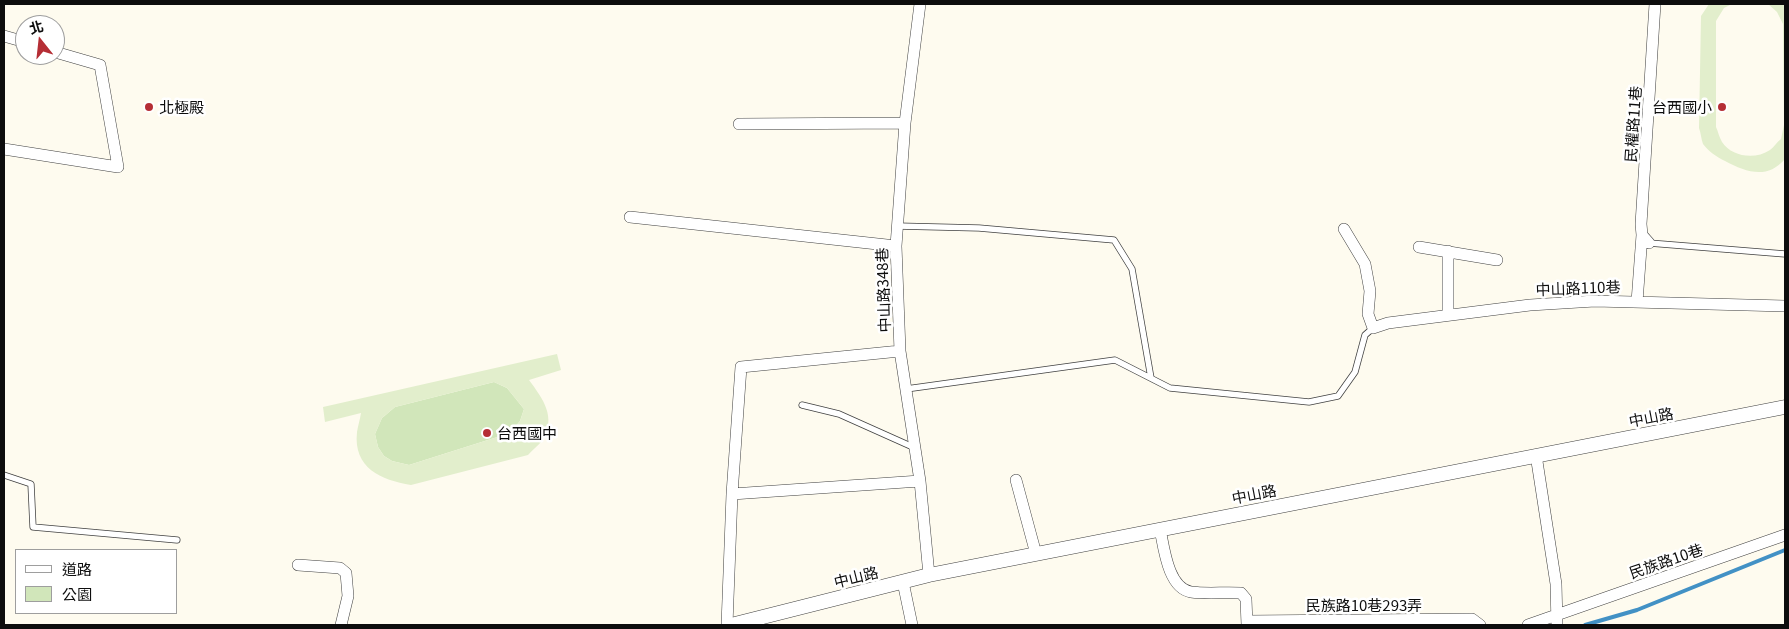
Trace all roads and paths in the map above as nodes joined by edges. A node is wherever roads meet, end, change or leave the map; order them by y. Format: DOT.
graph roads {
  1 [pos="920,4"];
  2 [pos="1655,4"];
  3 [pos="65,55"];
  4 [pos="905,122"];
  5 [pos="739,124"];
  6 [pos="4,149"];
  7 [pos="630,217"];
  8 [pos="897,226"];
  9 [pos="1344,229"];
  10 [pos="1646,239"];
  11 [pos="896,246"];
  12 [pos="1419,247"];
  13 [pos="1448,251"];
  14 [pos="1785,254"];
  15 [pos="1497,260"];
  16 [pos="1637,302"];
  17 [pos="1785,306"];
  18 [pos="1448,315"];
  19 [pos="1373,328"];
  20 [pos="900,351"];
  21 [pos="1150,378"];
  22 [pos="905,389"];
  23 [pos="802,405"];
  24 [pos="1785,407"];
  25 [pos="915,448"];
  26 [pos="1536,455"];
  27 [pos="4,475"];
  28 [pos="920,480"];
  29 [pos="1016,480"];
  30 [pos="732,494"];
  31 [pos="1160,529"];
  32 [pos="1785,535"];
  33 [pos="177,540"];
  34 [pos="1036,554"];
  35 [pos="298,565"];
  36 [pos="929,575"];
  37 [pos="904,582"];
  38 [pos="1556,621"];
  39 [pos="1247,623"];
  40 [pos="341,625"];
  41 [pos="727,625"];
  42 [pos="731,625"];
  43 [pos="912,625"];
  44 [pos="1480,625"];
  45 [pos="1528,625"];
  1 -- 4 [label="street, 中山路348巷"];
  2 -- 10 [label="street, 民權路11巷"];
  3 -- 6 [label="street"];
  4 -- 5 [label="street"];
  4 -- 8 [label="street, 中山路348巷"];
  7 -- 11 [label="street"];
  8 -- 11 [label="street, 中山路348巷"];
  8 -- 21 [label="lane"];
  9 -- 19 [label="street"];
  10 -- 14 [label="lane"];
  10 -- 16 [label="street, 民權路11巷"];
  11 -- 20 [label="street, 中山路348巷"];
  12 -- 13 [label="street"];
  13 -- 15 [label="street"];
  13 -- 18 [label="street"];
  16 -- 17 [label="street, 中山路110巷"];
  16 -- 18 [label="street, 中山路110巷"];
  18 -- 19 [label="street, 中山路110巷"];
  19 -- 21 [label="lane"];
  20 -- 22 [label="street, 中山路348巷"];
  20 -- 30 [label="street"];
  21 -- 22 [label="lane"];
  22 -- 25 [label="street, 中山路348巷"];
  23 -- 25 [label="lane"];
  24 -- 26 [label="street, 中山路"];
  25 -- 28 [label="street, 中山路348巷"];
  26 -- 31 [label="street, 中山路"];
  26 -- 38 [label="street"];
  27 -- 33 [label="lane"];
  28 -- 30 [label="street"];
  28 -- 36 [label="street, 中山路348巷"];
  29 -- 34 [label="street"];
  30 -- 41 [label="street"];
  31 -- 34 [label="street, 中山路"];
  31 -- 39 [label="street"];
  32 -- 38 [label="street, 民族路10巷"];
  34 -- 36 [label="street, 中山路"];
  35 -- 40 [label="street"];
  36 -- 37 [label="street, 中山路"];
  37 -- 42 [label="street, 中山路"];
  37 -- 43 [label="street"];
  38 -- 45 [label="street"];
  39 -- 44 [label="street, 民族路10巷293弄"];
}
